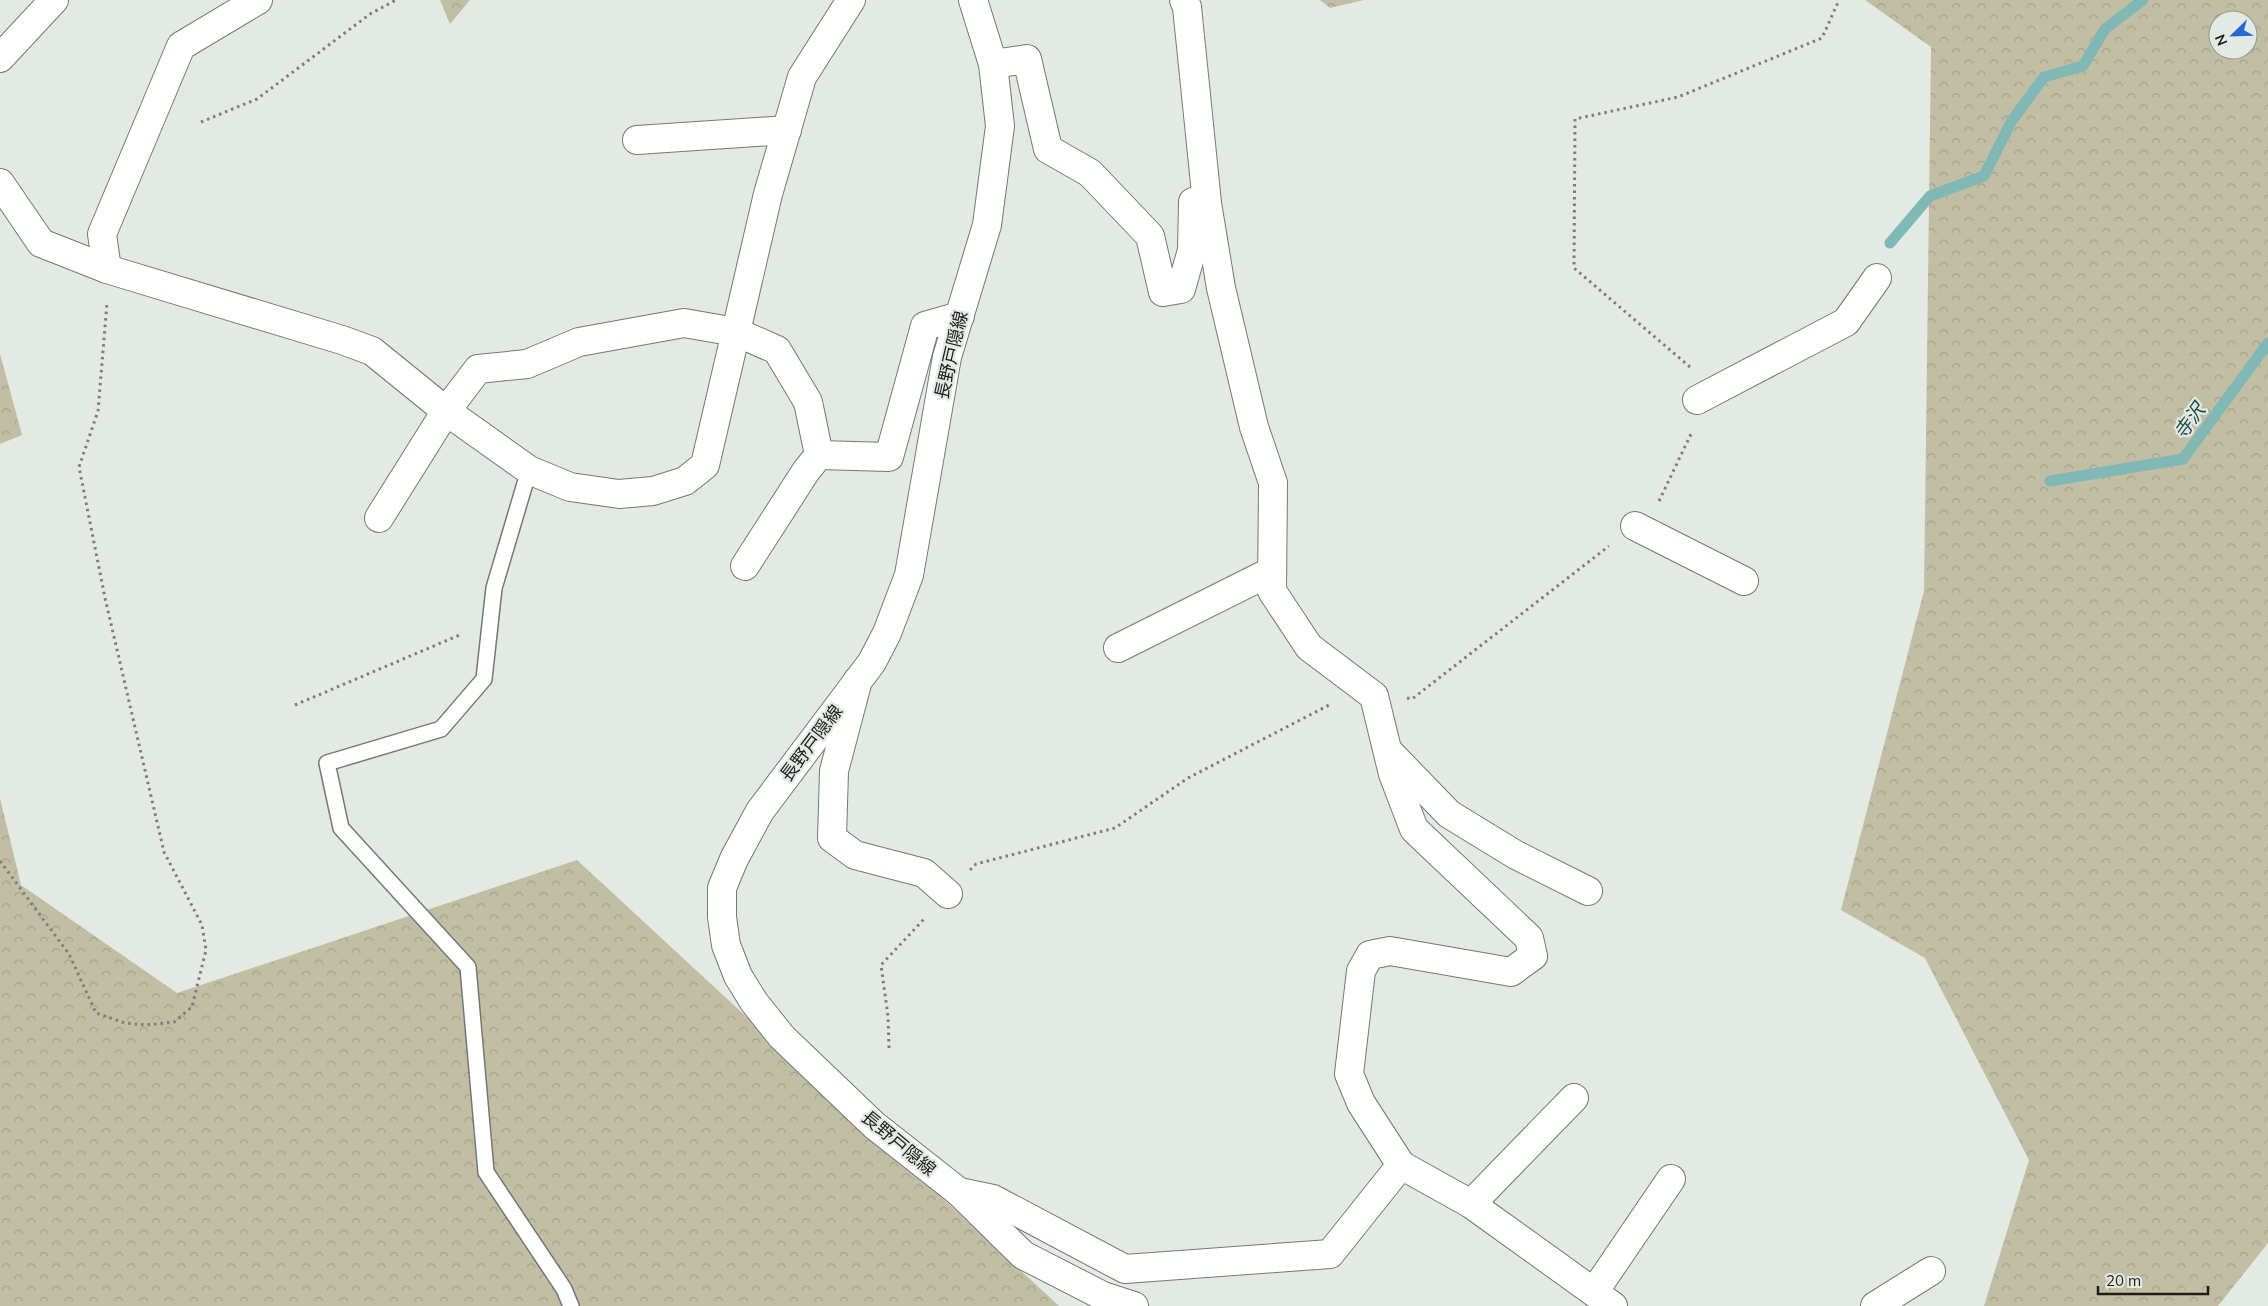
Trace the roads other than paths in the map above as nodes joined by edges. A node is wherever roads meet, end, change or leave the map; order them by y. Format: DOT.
graph roads {
  1 [pos="54,0"];
  2 [pos="258,0"];
  3 [pos="851,0"];
  4 [pos="973,0"];
  5 [pos="1184,0"];
  6 [pos="0,58"];
  7 [pos="993,64"];
  8 [pos="786,130"];
  9 [pos="637,140"];
  10 [pos="0,183"];
  11 [pos="1207,204"];
  12 [pos="107,269"];
  13 [pos="1877,278"];
  14 [pos="960,316"];
  15 [pos="736,332"];
  16 [pos="1697,400"];
  17 [pos="446,411"];
  18 [pos="819,455"];
  19 [pos="529,470"];
  20 [pos="379,518"];
  21 [pos="1635,526"];
  22 [pos="745,566"];
  23 [pos="1272,571"];
  24 [pos="1744,580"];
  25 [pos="1118,648"];
  26 [pos="859,678"];
  27 [pos="1388,752"];
  28 [pos="1588,891"];
  29 [pos="948,894"];
  30 [pos="1574,1098"];
  31 [pos="1401,1165"];
  32 [pos="1671,1179"];
  33 [pos="959,1192"];
  34 [pos="1471,1204"];
  35 [pos="1931,1270"];
  36 [pos="1604,1299"];
  37 [pos="571,1306"];
  38 [pos="1134,1306"];
  39 [pos="1875,1306"];
  1 -- 6 [label="street"];
  2 -- 12 [label="street"];
  3 -- 8 [label="street"];
  4 -- 7 [label="street, 長野戸隠線"];
  5 -- 11 [label="street"];
  7 -- 11 [label="street"];
  7 -- 14 [label="street, 長野戸隠線"];
  8 -- 9 [label="street"];
  8 -- 15 [label="street"];
  10 -- 12 [label="street"];
  11 -- 23 [label="street"];
  12 -- 17 [label="street"];
  13 -- 16 [label="street"];
  14 -- 18 [label="street"];
  14 -- 26 [label="street, 長野戸隠線"];
  15 -- 17 [label="street"];
  15 -- 18 [label="street"];
  15 -- 19 [label="street"];
  17 -- 19 [label="street"];
  17 -- 20 [label="street"];
  18 -- 22 [label="street"];
  19 -- 37 [label="lane"];
  21 -- 24 [label="street"];
  23 -- 25 [label="street"];
  23 -- 27 [label="street"];
  26 -- 29 [label="street"];
  26 -- 33 [label="street, 長野戸隠線"];
  27 -- 28 [label="street"];
  27 -- 31 [label="street"];
  30 -- 34 [label="street"];
  31 -- 33 [label="street"];
  31 -- 34 [label="street"];
  32 -- 36 [label="street"];
  33 -- 38 [label="street, 長野戸隠線"];
  34 -- 36 [label="street"];
  35 -- 39 [label="street"];
}
